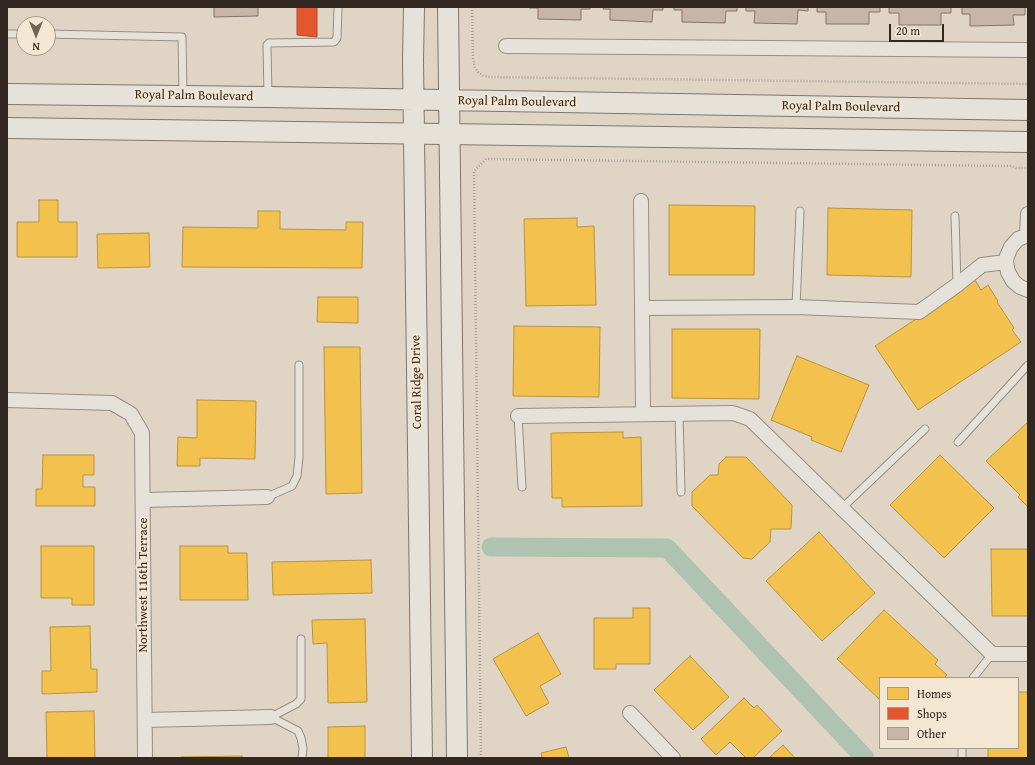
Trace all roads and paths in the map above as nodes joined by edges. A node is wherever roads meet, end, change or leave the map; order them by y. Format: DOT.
graph roads {
  1 [pos="338,7"];
  2 [pos="414,7"];
  3 [pos="448,7"];
  4 [pos="472,7"];
  5 [pos="56,34"];
  6 [pos="506,46"];
  7 [pos="1028,50"];
  8 [pos="1028,84"];
  9 [pos="7,94"];
  10 [pos="183,96"];
  11 [pos="268,97"];
  12 [pos="414,100"];
  13 [pos="449,100"];
  14 [pos="1028,110"];
  15 [pos="7,128"];
  16 [pos="414,134"];
  17 [pos="449,134"];
  18 [pos="1028,142"];
  19 [pos="1028,168"];
  20 [pos="640,200"];
  21 [pos="800,212"];
  22 [pos="1028,214"];
  23 [pos="956,216"];
  24 [pos="1027,235"];
  25 [pos="1006,262"];
  26 [pos="957,285"];
  27 [pos="1028,290"];
  28 [pos="796,307"];
  29 [pos="642,308"];
  30 [pos="299,365"];
  31 [pos="1028,365"];
  32 [pos="7,400"];
  33 [pos="643,414"];
  34 [pos="679,414"];
  35 [pos="518,416"];
  36 [pos="925,429"];
  37 [pos="958,442"];
  38 [pos="522,487"];
  39 [pos="681,492"];
  40 [pos="267,497"];
  41 [pos="143,500"];
  42 [pos="842,508"];
  43 [pos="301,639"];
  44 [pos="992,654"];
  45 [pos="1028,654"];
  46 [pos="974,677"];
  47 [pos="630,713"];
  48 [pos="271,717"];
  49 [pos="144,720"];
  50 [pos="145,758"];
  51 [pos="302,758"];
  52 [pos="422,758"];
  53 [pos="457,758"];
  54 [pos="481,758"];
  55 [pos="674,758"];
  1 -- 11 [label="lane"];
  2 -- 12 [label="main road, Coral Ridge Drive"];
  3 -- 13 [label="main road"];
  4 -- 8 [label="path"];
  5 -- 10 [label="lane"];
  6 -- 7 [label="street"];
  9 -- 10 [label="main road, Royal Palm Boulevard"];
  10 -- 11 [label="main road, Royal Palm Boulevard"];
  11 -- 12 [label="main road, Royal Palm Boulevard"];
  12 -- 13 [label="main road, Royal Palm Boulevard"];
  12 -- 16 [label="main road, Coral Ridge Drive"];
  13 -- 14 [label="main road, Royal Palm Boulevard"];
  13 -- 17 [label="main road"];
  15 -- 16 [label="main road"];
  16 -- 17 [label="main road"];
  16 -- 52 [label="main road, Coral Ridge Drive"];
  17 -- 18 [label="main road"];
  17 -- 53 [label="main road"];
  19 -- 54 [label="path"];
  20 -- 29 [label="street"];
  21 -- 28 [label="lane"];
  22 -- 24 [label="street"];
  23 -- 26 [label="lane"];
  24 -- 25 [label="street"];
  25 -- 26 [label="street"];
  25 -- 27 [label="street"];
  26 -- 28 [label="street"];
  28 -- 29 [label="street"];
  29 -- 33 [label="street"];
  30 -- 40 [label="lane"];
  31 -- 37 [label="lane"];
  32 -- 41 [label="street, Northwest 116th Terrace"];
  33 -- 34 [label="street"];
  33 -- 35 [label="street"];
  34 -- 39 [label="lane"];
  34 -- 42 [label="street"];
  35 -- 38 [label="lane"];
  36 -- 42 [label="lane"];
  40 -- 41 [label="street"];
  41 -- 49 [label="street, Northwest 116th Terrace"];
  42 -- 44 [label="street"];
  43 -- 48 [label="lane"];
  44 -- 45 [label="street"];
  44 -- 46 [label="lane"];
  47 -- 55 [label="street"];
  48 -- 49 [label="street"];
  48 -- 51 [label="lane"];
  49 -- 50 [label="street, Northwest 116th Terrace"];
}
